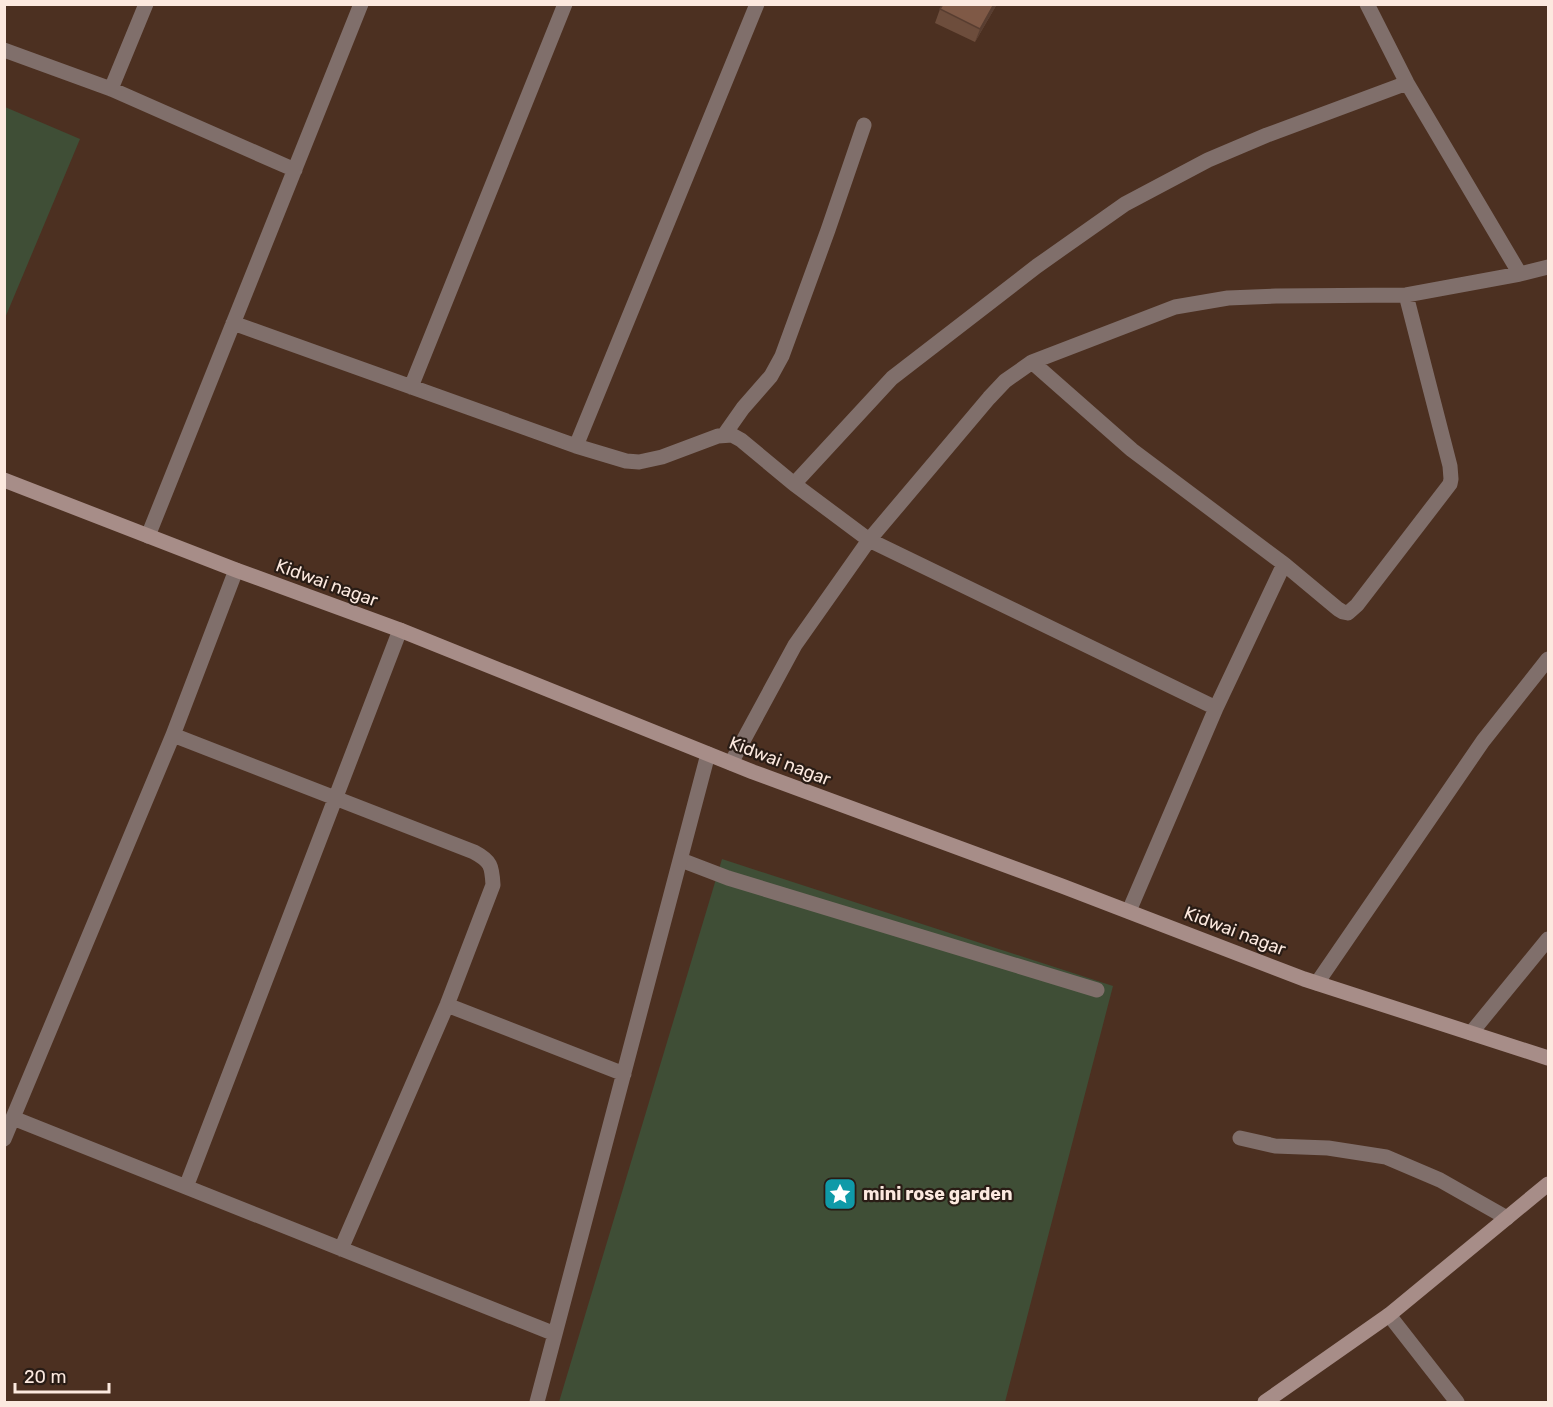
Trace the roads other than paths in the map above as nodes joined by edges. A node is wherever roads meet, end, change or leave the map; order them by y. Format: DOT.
graph roads {
  1 [pos="146,4"];
  2 [pos="361,4"];
  3 [pos="565,4"];
  4 [pos="757,4"];
  5 [pos="1367,4"];
  6 [pos="4,50"];
  7 [pos="1407,83"];
  8 [pos="111,89"];
  9 [pos="864,125"];
  10 [pos="295,170"];
  11 [pos="1548,267"];
  12 [pos="1520,274"];
  13 [pos="1406,295"];
  14 [pos="233,323"];
  15 [pos="1032,362"];
  16 [pos="411,387"];
  17 [pos="724,435"];
  18 [pos="576,446"];
  19 [pos="4,480"];
  20 [pos="794,484"];
  21 [pos="148,536"];
  22 [pos="869,540"];
  23 [pos="1284,564"];
  24 [pos="236,570"];
  25 [pos="400,630"];
  26 [pos="1548,659"];
  27 [pos="1216,708"];
  28 [pos="173,735"];
  29 [pos="708,754"];
  30 [pos="731,763"];
  31 [pos="335,799"];
  32 [pos="681,860"];
  33 [pos="1129,911"];
  34 [pos="1548,939"];
  35 [pos="1317,983"];
  36 [pos="1097,990"];
  37 [pos="447,1005"];
  38 [pos="1472,1033"];
  39 [pos="1548,1058"];
  40 [pos="624,1074"];
  41 [pos="13,1118"];
  42 [pos="1240,1138"];
  43 [pos="4,1139"];
  44 [pos="1548,1184"];
  45 [pos="186,1187"];
  46 [pos="1507,1218"];
  47 [pos="341,1249"];
  48 [pos="1389,1315"];
  49 [pos="555,1334"];
  50 [pos="537,1402"];
  51 [pos="1265,1402"];
  52 [pos="1457,1402"];
  1 -- 8 [label="street"];
  2 -- 10 [label="street"];
  3 -- 16 [label="street"];
  4 -- 18 [label="street"];
  5 -- 7 [label="street"];
  6 -- 8 [label="street"];
  7 -- 12 [label="street"];
  7 -- 20 [label="street"];
  8 -- 10 [label="street"];
  9 -- 17 [label="street"];
  10 -- 14 [label="street"];
  11 -- 12 [label="street"];
  12 -- 13 [label="street"];
  13 -- 15 [label="street"];
  13 -- 23 [label="street"];
  14 -- 16 [label="street"];
  14 -- 21 [label="street"];
  15 -- 22 [label="street"];
  15 -- 23 [label="street"];
  16 -- 18 [label="street"];
  17 -- 18 [label="street"];
  17 -- 20 [label="street"];
  19 -- 21 [label="street, Kidwai nagar"];
  20 -- 22 [label="street"];
  21 -- 24 [label="street, Kidwai nagar"];
  22 -- 27 [label="street"];
  22 -- 30 [label="street"];
  23 -- 27 [label="street"];
  24 -- 25 [label="street, Kidwai nagar"];
  24 -- 28 [label="street"];
  25 -- 29 [label="street, Kidwai nagar"];
  25 -- 31 [label="street"];
  26 -- 35 [label="street"];
  27 -- 33 [label="street"];
  28 -- 31 [label="street"];
  28 -- 41 [label="street"];
  29 -- 30 [label="street, Kidwai nagar"];
  29 -- 32 [label="street"];
  30 -- 33 [label="street, Kidwai nagar"];
  31 -- 37 [label="street"];
  31 -- 45 [label="street"];
  32 -- 36 [label="street"];
  32 -- 40 [label="street"];
  33 -- 35 [label="street, Kidwai nagar"];
  34 -- 38 [label="street"];
  35 -- 38 [label="street, Kidwai nagar"];
  37 -- 40 [label="street"];
  37 -- 47 [label="street"];
  38 -- 39 [label="street, Kidwai nagar"];
  40 -- 49 [label="street"];
  41 -- 43 [label="street"];
  41 -- 45 [label="street"];
  42 -- 46 [label="street"];
  44 -- 46 [label="street"];
  45 -- 47 [label="street"];
  46 -- 48 [label="street"];
  47 -- 49 [label="street"];
  48 -- 51 [label="street"];
  48 -- 52 [label="street"];
  49 -- 50 [label="street"];
}
